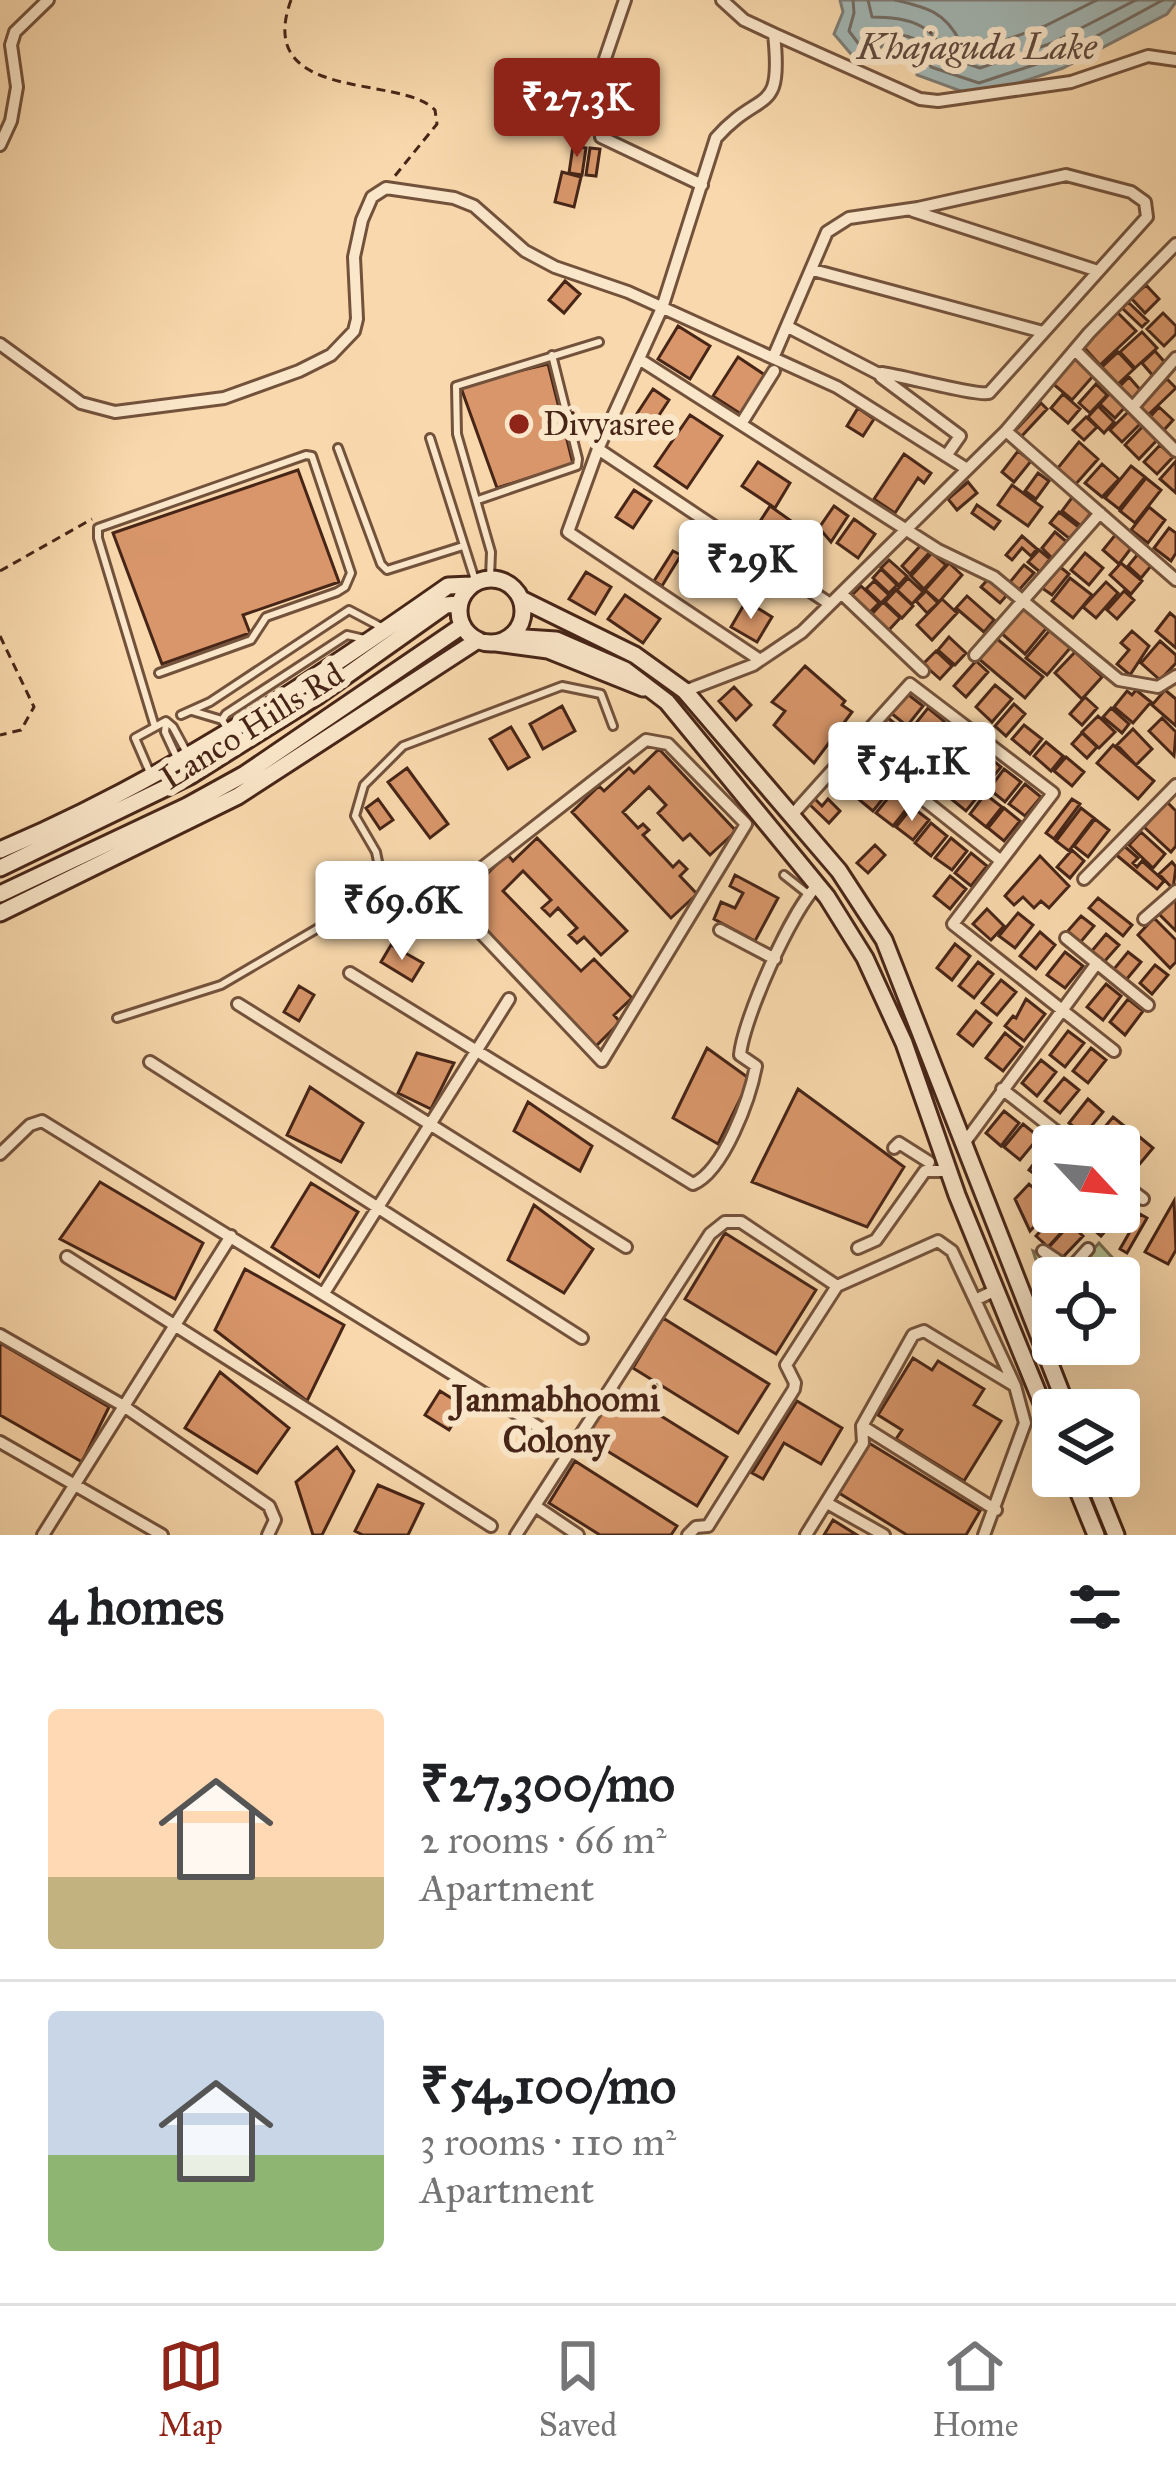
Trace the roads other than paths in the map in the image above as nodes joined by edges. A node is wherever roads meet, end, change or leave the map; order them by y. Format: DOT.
graph roads {
  1 [pos="47,0"];
  2 [pos="625,0"];
  3 [pos="722,0"];
  4 [pos="774,34"];
  5 [pos="1176,60"];
  6 [pos="0,145"];
  7 [pos="702,185"];
  8 [pos="908,210"];
  9 [pos="1176,244"];
  10 [pos="813,270"];
  11 [pos="1098,271"];
  12 [pos="662,308"];
  13 [pos="788,327"];
  14 [pos="1043,332"];
  15 [pos="599,342"];
  16 [pos="0,344"];
  17 [pos="1075,350"];
  18 [pos="552,355"];
  19 [pos="1176,358"];
  20 [pos="639,359"];
  21 [pos="774,364"];
  22 [pos="881,375"];
  23 [pos="1133,407"];
  24 [pos="742,424"];
  25 [pos="1176,428"];
  26 [pos="1006,431"];
  27 [pos="430,438"];
  28 [pos="1163,440"];
  29 [pos="338,448"];
  30 [pos="598,449"];
  31 [pos="1176,451"];
  32 [pos="946,456"];
  33 [pos="968,470"];
  34 [pos="477,500"];
  35 [pos="1100,513"];
  36 [pos="906,527"];
  37 [pos="463,546"];
  38 [pos="1176,580"];
  39 [pos="479,582"];
  40 [pos="842,594"];
  41 [pos="521,599"];
  42 [pos="1025,600"];
  43 [pos="459,604"];
  44 [pos="830,604"];
  45 [pos="462,626"];
  46 [pos="386,630"];
  47 [pos="510,637"];
  48 [pos="370,640"];
  49 [pos="485,642"];
  50 [pos="975,655"];
  51 [pos="760,660"];
  52 [pos="923,671"];
  53 [pos="159,673"];
  54 [pos="1176,676"];
  55 [pos="624,682"];
  56 [pos="314,689"];
  57 [pos="652,691"];
  58 [pos="685,691"];
  59 [pos="601,694"];
  60 [pos="226,726"];
  61 [pos="613,726"];
  62 [pos="155,727"];
  63 [pos="854,745"];
  64 [pos="185,760"];
  65 [pos="722,768"];
  66 [pos="699,776"];
  67 [pos="153,778"];
  68 [pos="1176,785"];
  69 [pos="711,789"];
  70 [pos="205,804"];
  71 [pos="103,814"];
  72 [pos="792,815"];
  73 [pos="0,850"];
  74 [pos="1001,861"];
  75 [pos="0,868"];
  76 [pos="784,875"];
  77 [pos="1084,879"];
  78 [pos="812,890"];
  79 [pos="1176,891"];
  80 [pos="0,894"];
  81 [pos="0,913"];
  82 [pos="1144,920"];
  83 [pos="720,930"];
  84 [pos="1066,938"];
  85 [pos="775,959"];
  86 [pos="1097,963"];
  87 [pos="350,973"];
  88 [pos="509,999"];
  89 [pos="238,1004"];
  90 [pos="1148,1004"];
  91 [pos="1062,1010"];
  92 [pos="117,1018"];
  93 [pos="920,1029"];
  94 [pos="901,1036"];
  95 [pos="1114,1051"];
  96 [pos="476,1052"];
  97 [pos="150,1062"];
  98 [pos="1002,1088"];
  99 [pos="428,1122"];
  100 [pos="1049,1125"];
  101 [pos="965,1142"];
  102 [pos="894,1148"];
  103 [pos="0,1154"];
  104 [pos="932,1162"];
  105 [pos="1140,1197"];
  106 [pos="1143,1199"];
  107 [pos="376,1205"];
  108 [pos="231,1236"];
  109 [pos="626,1247"];
  110 [pos="858,1247"];
  111 [pos="1088,1249"];
  112 [pos="1043,1251"];
  113 [pos="67,1257"];
  114 [pos="1049,1257"];
  115 [pos="1081,1257"];
  116 [pos="837,1286"];
  117 [pos="996,1290"];
  118 [pos="324,1293"];
  119 [pos="1032,1299"];
  120 [pos="975,1300"];
  121 [pos="1004,1308"];
  122 [pos="983,1318"];
  123 [pos="173,1325"];
  124 [pos="0,1336"];
  125 [pos="582,1338"];
  126 [pos="1015,1386"];
  127 [pos="1037,1389"];
  128 [pos="122,1405"];
  129 [pos="862,1426"];
  130 [pos="542,1430"];
  131 [pos="0,1442"];
  132 [pos="73,1487"];
  133 [pos="1081,1497"];
  134 [pos="1101,1497"];
  135 [pos="827,1503"];
  136 [pos="535,1507"];
  137 [pos="996,1510"];
  138 [pos="491,1526"];
  139 [pos="43,1535"];
  140 [pos="162,1535"];
  141 [pos="268,1535"];
  142 [pos="516,1535"];
  143 [pos="578,1535"];
  144 [pos="688,1535"];
  145 [pos="806,1535"];
  146 [pos="884,1535"];
  147 [pos="984,1535"];
  148 [pos="1096,1535"];
  149 [pos="1116,1535"];
  1 -- 6 [label="street"];
  2 -- 7 [label="street"];
  3 -- 4 [label="street"];
  4 -- 5 [label="street"];
  4 -- 7 [label="street"];
  7 -- 12 [label="street"];
  8 -- 10 [label="street"];
  8 -- 11 [label="street"];
  8 -- 11 [label="street"];
  9 -- 17 [label="street"];
  10 -- 13 [label="street"];
  10 -- 14 [label="street"];
  11 -- 14 [label="street"];
  12 -- 16 [label="street"];
  12 -- 20 [label="street"];
  12 -- 21 [label="street"];
  13 -- 21 [label="street"];
  13 -- 22 [label="street"];
  14 -- 22 [label="street"];
  15 -- 18 [label="lane"];
  17 -- 23 [label="street"];
  17 -- 26 [label="street"];
  18 -- 34 [label="lane"];
  18 -- 34 [label="lane"];
  19 -- 23 [label="street"];
  20 -- 24 [label="street"];
  20 -- 30 [label="street"];
  21 -- 24 [label="street"];
  21 -- 32 [label="street"];
  22 -- 32 [label="street"];
  23 -- 28 [label="street"];
  24 -- 36 [label="street"];
  25 -- 28 [label="street"];
  26 -- 33 [label="street"];
  26 -- 35 [label="street"];
  27 -- 37 [label="lane"];
  28 -- 31 [label="street"];
  29 -- 37 [label="lane"];
  30 -- 44 [label="street"];
  30 -- 51 [label="street"];
  32 -- 33 [label="street"];
  33 -- 36 [label="street"];
  34 -- 39 [label="lane"];
  35 -- 38 [label="street"];
  35 -- 42 [label="street"];
  36 -- 40 [label="street"];
  36 -- 42 [label="street"];
  37 -- 39 [label="lane"];
  39 -- 41 [label="main road"];
  39 -- 43 [label="main road"];
  39 -- 46 [label="main road"];
  40 -- 44 [label="street"];
  40 -- 52 [label="street"];
  41 -- 47 [label="main road"];
  41 -- 58 [label="main road"];
  42 -- 50 [label="street"];
  42 -- 54 [label="street"];
  43 -- 45 [label="main road"];
  43 -- 56 [label="main road, Lanco Hills Rd"];
  44 -- 51 [label="street"];
  45 -- 49 [label="main road"];
  45 -- 70 [label="main road, Lanco Hills Rd"];
  46 -- 48 [label="main road"];
  46 -- 60 [label="lane"];
  47 -- 49 [label="main road"];
  47 -- 57 [label="main road"];
  48 -- 56 [label="main road"];
  48 -- 60 [label="lane"];
  49 -- 55 [label="main road"];
  49 -- 70 [label="main road"];
  51 -- 58 [label="street"];
  53 -- 62 [label="lane"];
  55 -- 57 [label="main road"];
  55 -- 59 [label="lane"];
  56 -- 60 [label="main road"];
  56 -- 71 [label="main road, Lanco Hills Rd"];
  57 -- 65 [label="main road"];
  58 -- 72 [label="main road"];
  59 -- 61 [label="lane"];
  59 -- 92 [label="lane"];
  60 -- 64 [label="main road"];
  62 -- 64 [label="lane"];
  62 -- 67 [label="lane"];
  63 -- 72 [label="street"];
  63 -- 74 [label="street"];
  63 -- 74 [label="street"];
  64 -- 67 [label="main road"];
  65 -- 66 [label="street"];
  65 -- 69 [label="street"];
  65 -- 78 [label="main road"];
  66 -- 69 [label="street"];
  66 -- 69 [label="street"];
  67 -- 71 [label="main road"];
  68 -- 77 [label="street"];
  70 -- 80 [label="main road, Lanco Hills Rd"];
  70 -- 81 [label="main road"];
  71 -- 73 [label="main road"];
  71 -- 75 [label="main road, Lanco Hills Rd"];
  72 -- 93 [label="main road"];
  74 -- 91 [label="street"];
  76 -- 78 [label="lane"];
  78 -- 85 [label="street"];
  78 -- 94 [label="main road"];
  79 -- 82 [label="street"];
  83 -- 85 [label="street"];
  84 -- 86 [label="street"];
  85 -- 96 [label="street"];
  86 -- 90 [label="street"];
  86 -- 91 [label="street"];
  87 -- 96 [label="street"];
  88 -- 96 [label="street"];
  89 -- 99 [label="street"];
  91 -- 95 [label="street"];
  91 -- 98 [label="street"];
  93 -- 94 [label="main road"];
  93 -- 101 [label="main road"];
  94 -- 104 [label="main road"];
  96 -- 99 [label="street"];
  97 -- 107 [label="street"];
  98 -- 100 [label="street"];
  98 -- 101 [label="street"];
  99 -- 107 [label="street"];
  99 -- 109 [label="street"];
  101 -- 119 [label="main road"];
  102 -- 104 [label="street"];
  103 -- 108 [label="street"];
  104 -- 110 [label="street"];
  104 -- 117 [label="main road"];
  105 -- 106 [label="street"];
  107 -- 118 [label="street"];
  107 -- 125 [label="street"];
  108 -- 118 [label="street"];
  108 -- 123 [label="street"];
  111 -- 115 [label="street"];
  112 -- 114 [label="street"];
  113 -- 123 [label="street"];
  116 -- 120 [label="street"];
  116 -- 136 [label="street"];
  116 -- 144 [label="street"];
  117 -- 120 [label="street"];
  117 -- 121 [label="main road"];
  118 -- 130 [label="street"];
  120 -- 122 [label="street"];
  121 -- 122 [label="street"];
  121 -- 127 [label="main road"];
  122 -- 126 [label="street"];
  123 -- 128 [label="street"];
  123 -- 138 [label="street"];
  124 -- 128 [label="street"];
  126 -- 129 [label="street"];
  126 -- 137 [label="street"];
  128 -- 132 [label="street"];
  128 -- 141 [label="street"];
  129 -- 135 [label="street"];
  129 -- 137 [label="street"];
  131 -- 132 [label="street"];
  132 -- 139 [label="street"];
  132 -- 140 [label="street"];
  133 -- 148 [label="main road"];
  134 -- 149 [label="main road"];
  135 -- 145 [label="street"];
  135 -- 146 [label="street"];
  136 -- 142 [label="street"];
  136 -- 143 [label="street"];
  137 -- 147 [label="street"];
}
